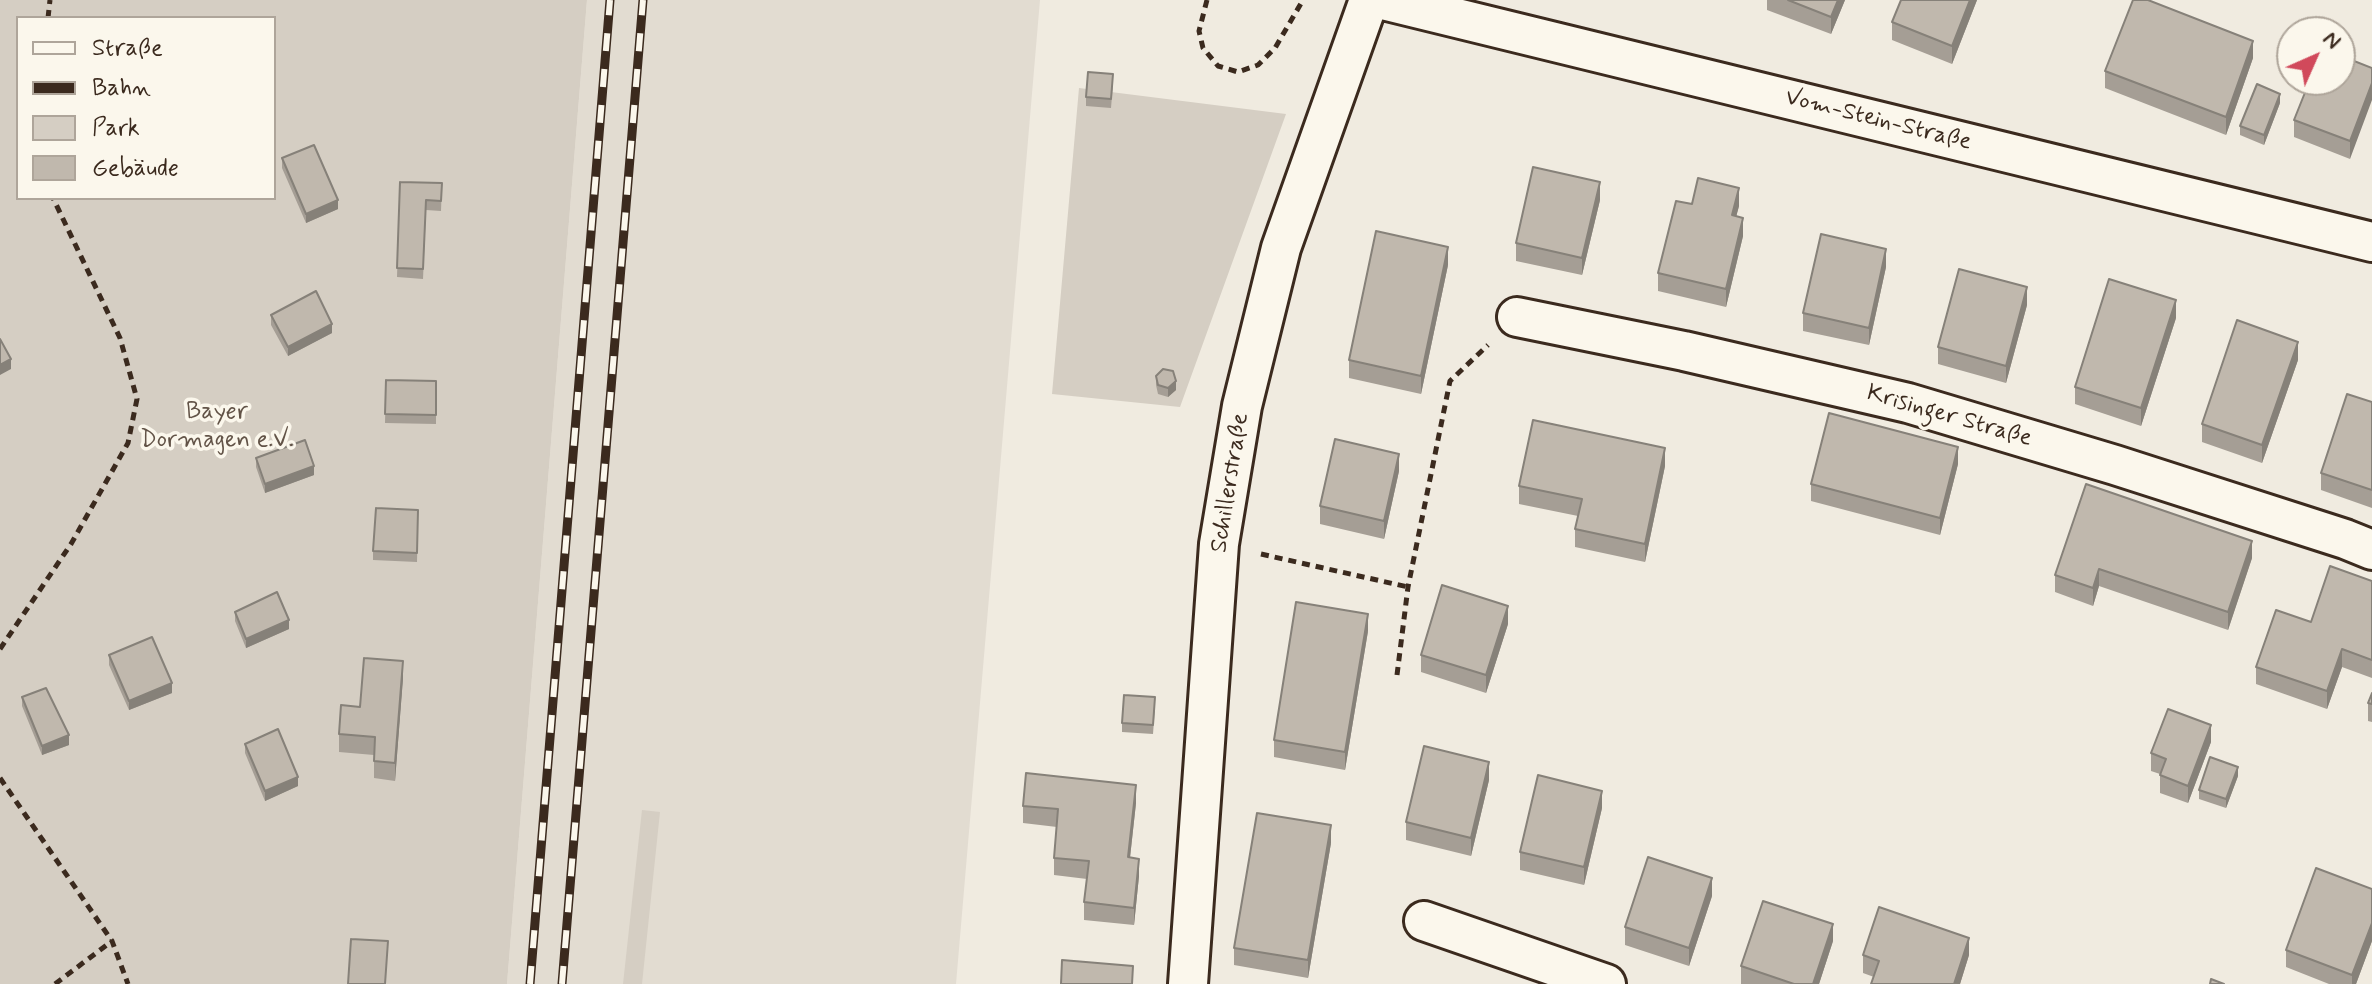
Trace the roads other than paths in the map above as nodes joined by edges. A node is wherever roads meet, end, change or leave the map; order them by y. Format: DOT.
graph roads {
  1 [pos="1369,0"];
  2 [pos="1383,0"];
  3 [pos="2372,242"];
  4 [pos="1517,317"];
  5 [pos="2372,550"];
  6 [pos="1424,921"];
  7 [pos="1188,984"];
  8 [pos="1606,984"];
  1 -- 7 [label="street, Schillerstraße"];
  2 -- 3 [label="street, Vom-Stein-Straße"];
  4 -- 5 [label="street, Krisinger Straße"];
  6 -- 8 [label="street"];
}
